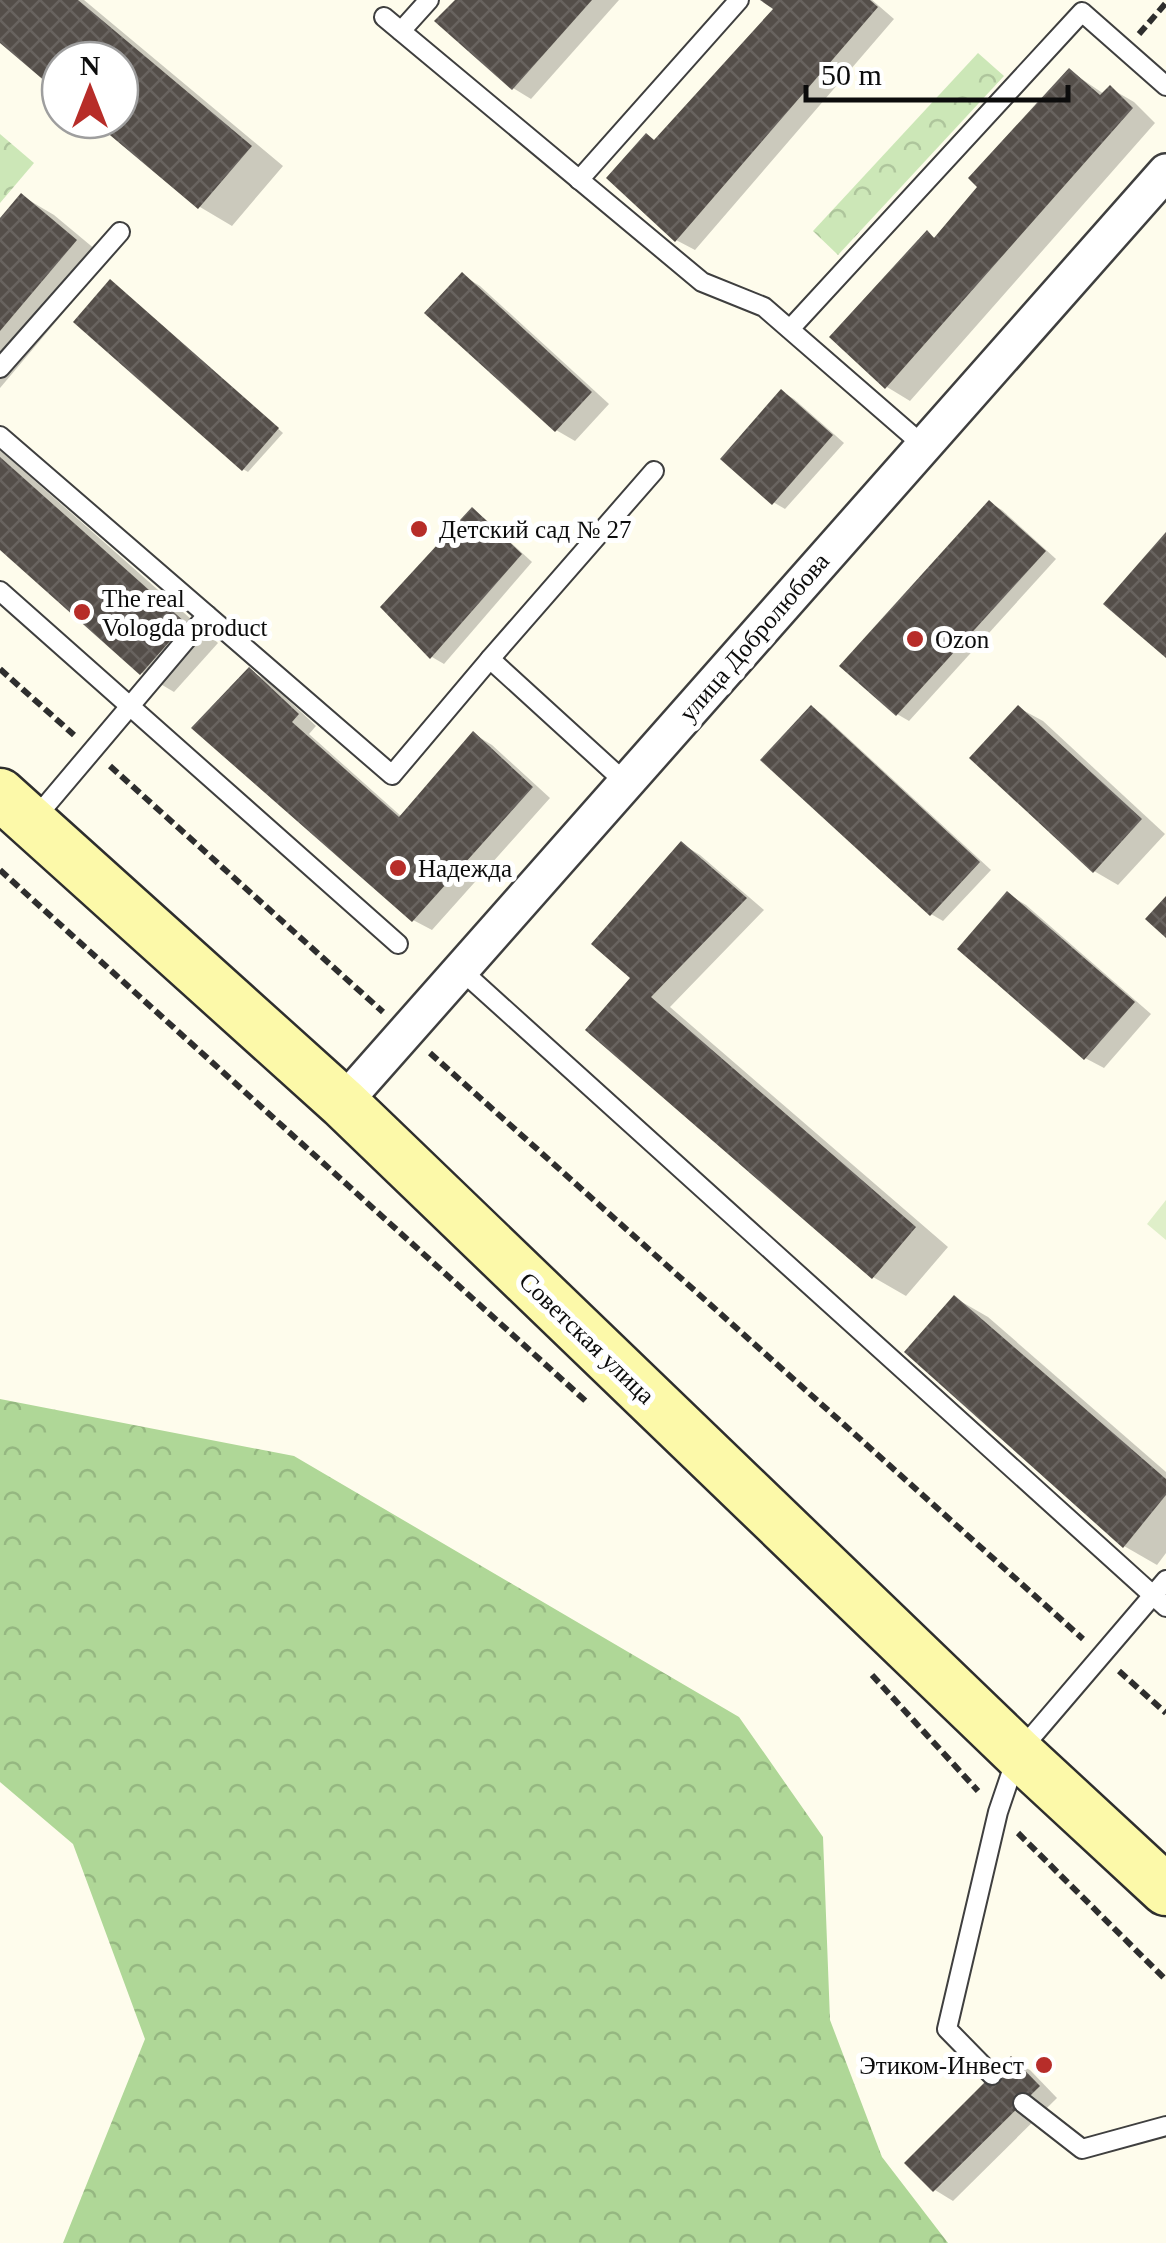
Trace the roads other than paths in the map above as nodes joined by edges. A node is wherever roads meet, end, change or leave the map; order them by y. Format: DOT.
graph roads {
  1 [pos="429,0"];
  2 [pos="739,0"];
  3 [pos="384,16"];
  4 [pos="401,30"];
  5 [pos="1166,86"];
  6 [pos="1166,172"];
  7 [pos="579,180"];
  8 [pos="120,232"];
  9 [pos="790,329"];
  10 [pos="0,368"];
  11 [pos="0,436"];
  12 [pos="924,446"];
  13 [pos="654,471"];
  14 [pos="0,590"];
  15 [pos="207,615"];
  16 [pos="490,659"];
  17 [pos="130,706"];
  18 [pos="626,782"];
  19 [pos="16,808"];
  20 [pos="398,944"];
  21 [pos="461,970"];
  22 [pos="343,1103"];
  23 [pos="1166,1580"];
  24 [pos="1160,1601"];
  25 [pos="1018,1753"];
  26 [pos="1166,1890"];
  27 [pos="992,2075"];
  28 [pos="1023,2103"];
  29 [pos="1166,2126"];
  1 -- 4 [label="lane"];
  2 -- 7 [label="lane"];
  3 -- 4 [label="lane"];
  4 -- 7 [label="lane"];
  5 -- 9 [label="lane"];
  6 -- 12 [label="street, улица Добролюбова"];
  7 -- 9 [label="lane"];
  8 -- 10 [label="lane"];
  9 -- 12 [label="lane"];
  11 -- 15 [label="lane"];
  12 -- 18 [label="street, улица Добролюбова"];
  13 -- 16 [label="lane"];
  14 -- 17 [label="lane"];
  15 -- 16 [label="lane"];
  15 -- 17 [label="lane"];
  16 -- 18 [label="lane"];
  17 -- 19 [label="lane"];
  17 -- 20 [label="lane"];
  18 -- 21 [label="street, улица Добролюбова"];
  19 -- 22 [label="main road, Советская улица"];
  21 -- 22 [label="street, улица Добролюбова"];
  21 -- 24 [label="lane"];
  22 -- 25 [label="main road, Советская улица"];
  23 -- 24 [label="lane"];
  24 -- 25 [label="lane"];
  25 -- 26 [label="main road, Советская улица"];
  25 -- 27 [label="lane"];
  28 -- 29 [label="lane"];
}
